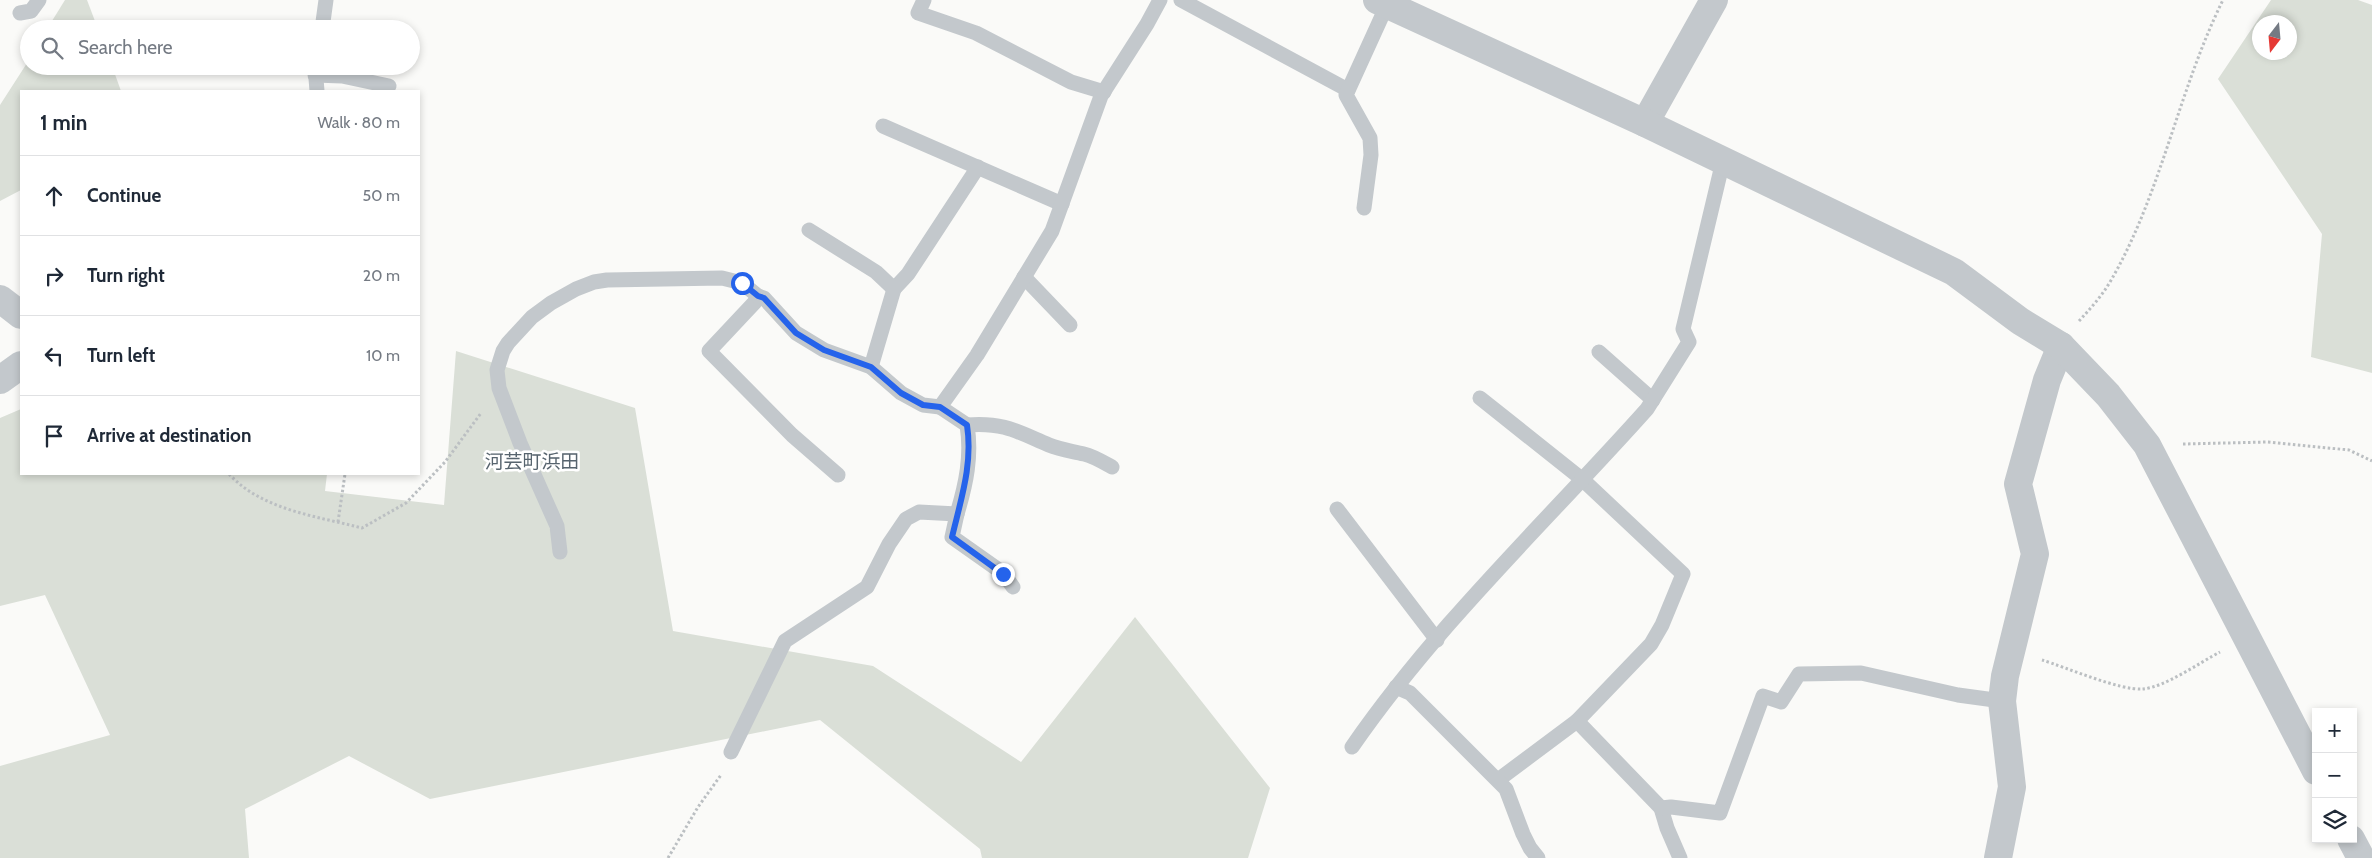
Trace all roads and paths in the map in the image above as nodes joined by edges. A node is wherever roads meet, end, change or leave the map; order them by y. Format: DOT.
graph roads {
  1 [pos="38,0"];
  2 [pos="326,0"];
  3 [pos="924,0"];
  4 [pos="1160,0"];
  5 [pos="1181,0"];
  6 [pos="1714,0"];
  7 [pos="2223,0"];
  8 [pos="1382,2"];
  9 [pos="20,13"];
  10 [pos="323,20"];
  11 [pos="315,75"];
  12 [pos="337,75"];
  13 [pos="388,86"];
  14 [pos="317,90"];
  15 [pos="1348,90"];
  16 [pos="1104,92"];
  17 [pos="1645,123"];
  18 [pos="883,126"];
  19 [pos="1723,161"];
  20 [pos="978,167"];
  21 [pos="1062,204"];
  22 [pos="1364,208"];
  23 [pos="809,230"];
  24 [pos="1024,277"];
  25 [pos="894,289"];
  26 [pos="758,296"];
  27 [pos="0,299"];
  28 [pos="20,314"];
  29 [pos="1070,325"];
  30 [pos="2060,346"];
  31 [pos="1599,352"];
  32 [pos="20,366"];
  33 [pos="871,367"];
  34 [pos="0,380"];
  35 [pos="499,388"];
  36 [pos="1480,398"];
  37 [pos="1653,400"];
  38 [pos="940,407"];
  39 [pos="967,425"];
  40 [pos="2147,445"];
  41 [pos="2372,461"];
  42 [pos="1112,467"];
  43 [pos="230,475"];
  44 [pos="345,475"];
  45 [pos="838,475"];
  46 [pos="1583,480"];
  47 [pos="1336,509"];
  48 [pos="957,514"];
  49 [pos="338,522"];
  50 [pos="560,552"];
  51 [pos="1013,587"];
  52 [pos="2247,638"];
  53 [pos="1437,640"];
  54 [pos="2011,651"];
  55 [pos="1396,687"];
  56 [pos="2002,701"];
  57 [pos="1577,721"];
  58 [pos="1352,747"];
  59 [pos="731,752"];
  60 [pos="2312,763"];
  61 [pos="1498,780"];
  62 [pos="1661,808"];
  63 [pos="2353,843"];
  64 [pos="668,858"];
  65 [pos="1538,858"];
  66 [pos="1680,858"];
  67 [pos="1998,858"];
  68 [pos="2361,858"];
  1 -- 9 [label="lane"];
  2 -- 10 [label="lane"];
  3 -- 16 [label="lane"];
  4 -- 16 [label="lane"];
  5 -- 15 [label="lane"];
  6 -- 17 [label="street"];
  7 -- 30 [label="path"];
  8 -- 15 [label="lane"];
  8 -- 17 [label="street"];
  11 -- 14 [label="lane"];
  12 -- 13 [label="lane"];
  15 -- 22 [label="lane"];
  16 -- 21 [label="lane"];
  17 -- 19 [label="street"];
  18 -- 20 [label="lane"];
  19 -- 30 [label="street"];
  19 -- 37 [label="lane"];
  20 -- 21 [label="lane"];
  20 -- 25 [label="lane"];
  21 -- 24 [label="lane"];
  23 -- 25 [label="lane"];
  24 -- 29 [label="lane"];
  24 -- 38 [label="lane"];
  25 -- 33 [label="lane"];
  26 -- 33 [label="lane"];
  26 -- 35 [label="lane"];
  26 -- 45 [label="lane"];
  27 -- 28 [label="street"];
  30 -- 40 [label="street"];
  30 -- 54 [label="street"];
  31 -- 37 [label="lane"];
  32 -- 34 [label="street"];
  33 -- 38 [label="lane"];
  35 -- 49 [label="path"];
  35 -- 50 [label="lane"];
  36 -- 46 [label="lane"];
  37 -- 46 [label="lane"];
  38 -- 39 [label="lane"];
  39 -- 42 [label="lane"];
  39 -- 48 [label="lane"];
  40 -- 41 [label="path"];
  40 -- 52 [label="street"];
  43 -- 49 [label="path"];
  44 -- 49 [label="path"];
  46 -- 53 [label="lane"];
  46 -- 57 [label="lane"];
  47 -- 53 [label="lane"];
  48 -- 51 [label="lane"];
  48 -- 59 [label="lane"];
  52 -- 54 [label="path"];
  52 -- 60 [label="street"];
  53 -- 55 [label="lane"];
  54 -- 56 [label="street"];
  55 -- 58 [label="lane"];
  55 -- 61 [label="lane"];
  56 -- 62 [label="lane"];
  56 -- 67 [label="street"];
  57 -- 61 [label="lane"];
  57 -- 62 [label="lane"];
  59 -- 64 [label="path"];
  61 -- 65 [label="lane"];
  62 -- 66 [label="lane"];
  63 -- 68 [label="street"];
}
